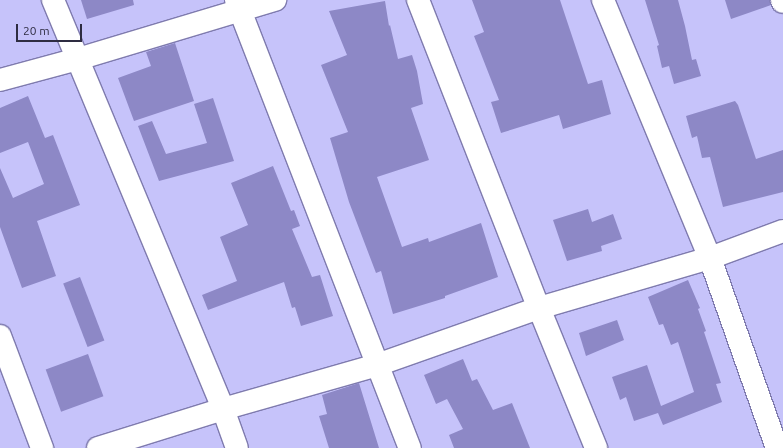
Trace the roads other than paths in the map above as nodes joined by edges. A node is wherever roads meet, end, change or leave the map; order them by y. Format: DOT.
graph roads {
  1 [pos="53,0"];
  2 [pos="275,0"];
  3 [pos="418,0"];
  4 [pos="603,0"];
  5 [pos="238,6"];
  6 [pos="78,59"];
  7 [pos="0,80"];
  8 [pos="783,231"];
  9 [pos="710,258"];
  10 [pos="539,308"];
  11 [pos="0,336"];
  12 [pos="377,364"];
  13 [pos="223,409"];
  14 [pos="42,448"];
  15 [pos="98,448"];
  16 [pos="237,448"];
  17 [pos="410,448"];
  18 [pos="596,448"];
  19 [pos="777,448"];
  1 -- 6 [label="street"];
  2 -- 5 [label="street"];
  3 -- 10 [label="street"];
  4 -- 9 [label="street"];
  5 -- 6 [label="street"];
  5 -- 12 [label="street"];
  6 -- 7 [label="street"];
  6 -- 13 [label="street"];
  8 -- 9 [label="street"];
  9 -- 10 [label="street"];
  9 -- 19 [label="street"];
  10 -- 12 [label="street"];
  10 -- 18 [label="street"];
  11 -- 14 [label="street"];
  12 -- 13 [label="street"];
  12 -- 17 [label="street"];
  13 -- 15 [label="street"];
  13 -- 16 [label="street"];
}
